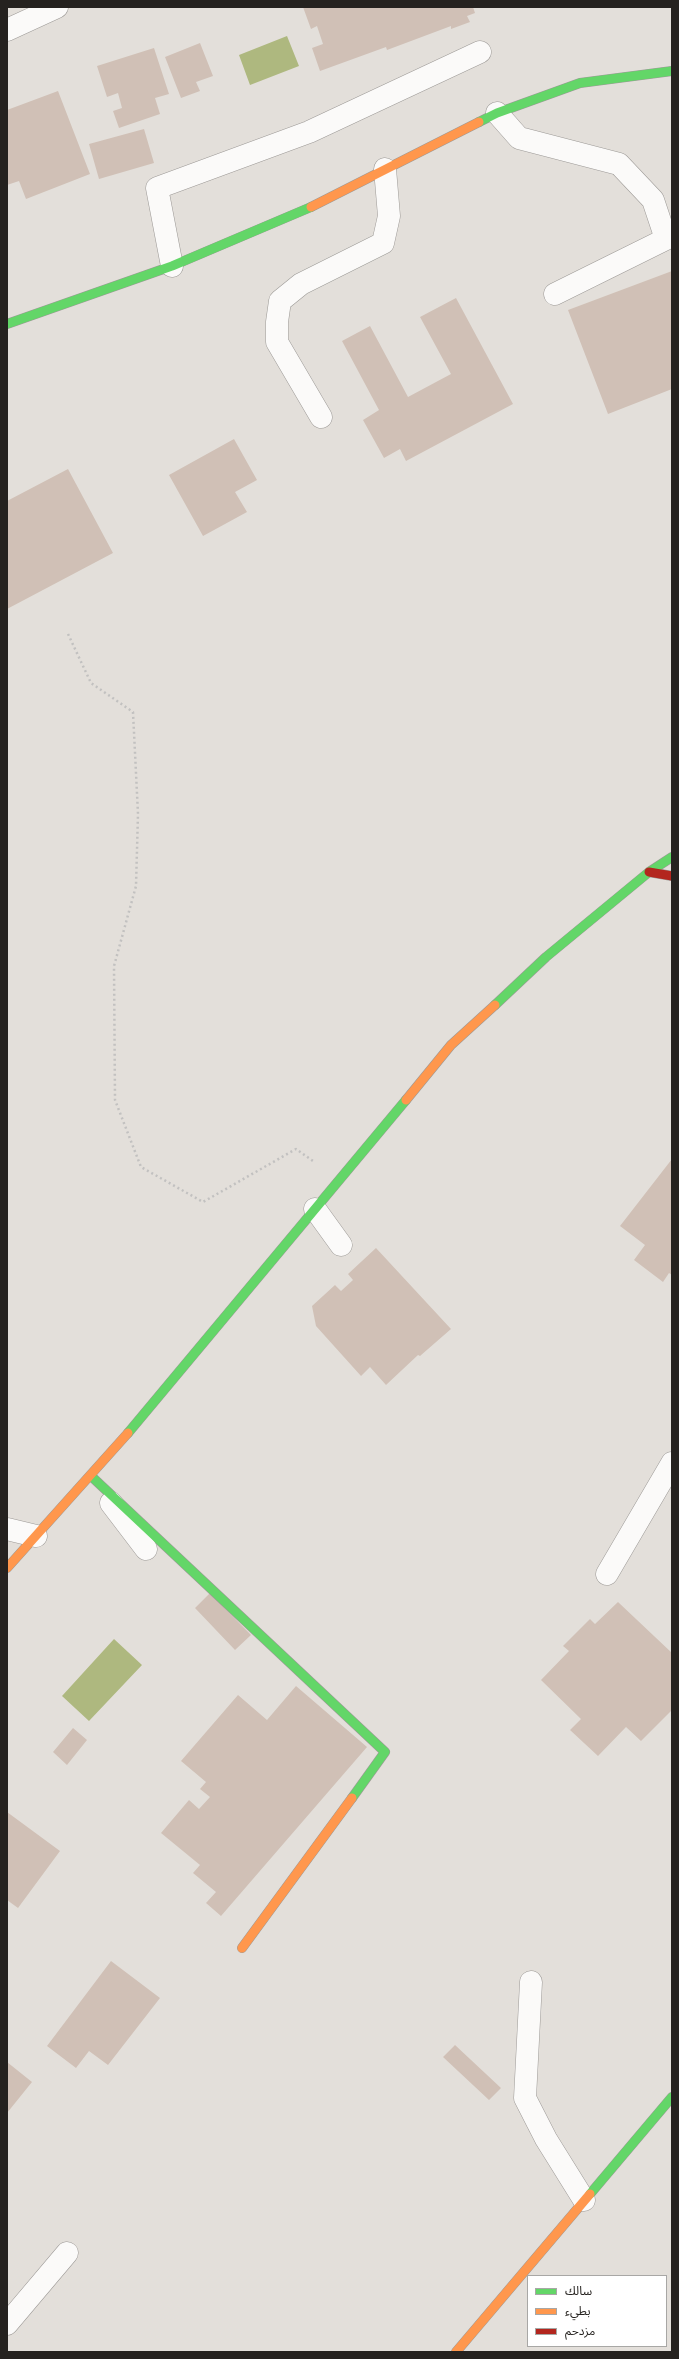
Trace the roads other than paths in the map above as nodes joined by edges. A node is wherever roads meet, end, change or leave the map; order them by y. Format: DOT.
graph roads {
  1 [pos="57,7"];
  2 [pos="7,30"];
  3 [pos="480,52"];
  4 [pos="672,71"];
  5 [pos="497,113"];
  6 [pos="385,169"];
  7 [pos="172,266"];
  8 [pos="555,294"];
  9 [pos="7,324"];
  10 [pos="321,417"];
  11 [pos="672,857"];
  12 [pos="649,872"];
  13 [pos="672,876"];
  14 [pos="315,1209"];
  15 [pos="341,1245"];
  16 [pos="672,1463"];
  17 [pos="91,1476"];
  18 [pos="7,1528"];
  19 [pos="36,1536"];
  20 [pos="146,1549"];
  21 [pos="7,1568"];
  22 [pos="607,1574"];
  23 [pos="242,1948"];
  24 [pos="531,1982"];
  25 [pos="672,2097"];
  26 [pos="584,2200"];
  27 [pos="67,2253"];
  28 [pos="7,2324"];
  29 [pos="456,2352"];
  1 -- 2 [label="street"];
  3 -- 7 [label="street"];
  4 -- 5 [label="street"];
  5 -- 6 [label="street"];
  5 -- 8 [label="street"];
  6 -- 7 [label="street"];
  6 -- 10 [label="street"];
  7 -- 9 [label="street"];
  11 -- 12 [label="street"];
  12 -- 13 [label="street"];
  12 -- 14 [label="street"];
  14 -- 15 [label="street"];
  14 -- 17 [label="street"];
  16 -- 22 [label="street"];
  17 -- 19 [label="street"];
  17 -- 20 [label="street"];
  17 -- 23 [label="street"];
  18 -- 19 [label="street"];
  19 -- 21 [label="street"];
  24 -- 26 [label="street"];
  25 -- 26 [label="street"];
  26 -- 29 [label="street"];
  27 -- 28 [label="street"];
}
